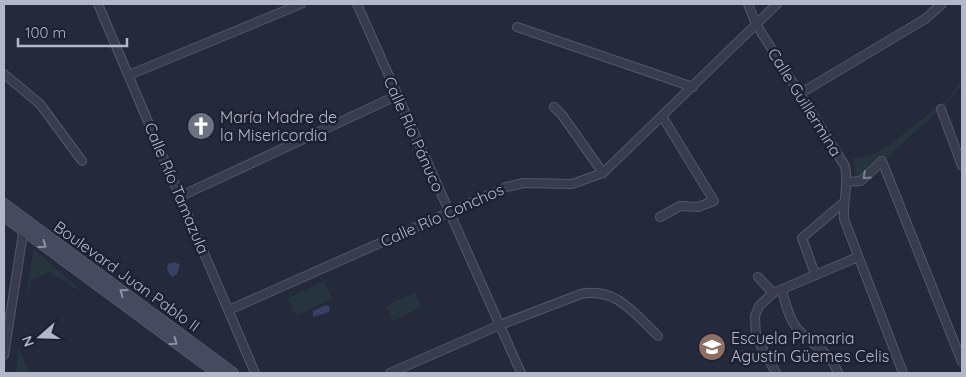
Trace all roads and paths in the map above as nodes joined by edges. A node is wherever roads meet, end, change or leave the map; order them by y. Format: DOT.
graph roads {
  1 [pos="98,4"];
  2 [pos="301,4"];
  3 [pos="357,4"];
  4 [pos="748,4"];
  5 [pos="777,4"];
  6 [pos="942,4"];
  7 [pos="756,24"];
  8 [pos="517,27"];
  9 [pos="4,74"];
  10 [pos="129,75"];
  11 [pos="693,87"];
  12 [pos="800,93"];
  13 [pos="396,96"];
  14 [pos="554,107"];
  15 [pos="941,109"];
  16 [pos="662,116"];
  17 [pos="82,161"];
  18 [pos="962,166"];
  19 [pos="603,173"];
  20 [pos="847,182"];
  21 [pos="181,196"];
  22 [pos="843,203"];
  23 [pos="4,204"];
  24 [pos="448,212"];
  25 [pos="4,216"];
  26 [pos="660,217"];
  27 [pos="26,220"];
  28 [pos="24,231"];
  29 [pos="858,257"];
  30 [pos="815,274"];
  31 [pos="758,277"];
  32 [pos="782,290"];
  33 [pos="774,293"];
  34 [pos="229,310"];
  35 [pos="500,325"];
  36 [pos="658,336"];
  37 [pos="4,355"];
  38 [pos="962,362"];
  39 [pos="217,373"];
  40 [pos="233,373"];
  41 [pos="255,373"];
  42 [pos="390,373"];
  43 [pos="521,373"];
  44 [pos="776,373"];
  45 [pos="838,373"];
  46 [pos="903,373"];
  1 -- 10 [label="street, Calle Río Tamazula"];
  2 -- 10 [label="street"];
  3 -- 13 [label="street, Calle Río Pánuco"];
  4 -- 7 [label="street, Calle Guillermina"];
  5 -- 7 [label="street, Calle Río Conchos"];
  6 -- 12 [label="street"];
  7 -- 11 [label="street, Calle Río Conchos"];
  7 -- 12 [label="street, Calle Guillermina"];
  8 -- 11 [label="street"];
  9 -- 17 [label="street"];
  10 -- 21 [label="street, Calle Río Tamazula"];
  11 -- 16 [label="street, Calle Río Conchos"];
  12 -- 20 [label="street, Calle Guillermina"];
  13 -- 21 [label="street"];
  13 -- 24 [label="street, Calle Río Pánuco"];
  14 -- 19 [label="street"];
  15 -- 18 [label="street"];
  16 -- 19 [label="street, Calle Río Conchos"];
  16 -- 26 [label="street"];
  19 -- 24 [label="street, Calle Río Conchos"];
  20 -- 22 [label="street, Calle Guillermina"];
  38 -- 20 [label="street, one-way"];
  21 -- 34 [label="street, Calle Río Tamazula"];
  22 -- 29 [label="street"];
  22 -- 30 [label="street"];
  23 -- 27 [label="street, Boulevard Juan Pablo II"];
  24 -- 34 [label="street, Calle Río Conchos"];
  24 -- 35 [label="street, Calle Río Pánuco"];
  25 -- 28 [label="street, Boulevard Juan Pablo II"];
  27 -- 28 [label="street"];
  40 -- 27 [label="street, Boulevard Juan Pablo II, one-way"];
  28 -- 37 [label="street"];
  28 -- 39 [label="street, Boulevard Juan Pablo II, one-way"];
  29 -- 30 [label="street"];
  29 -- 46 [label="street"];
  30 -- 32 [label="street"];
  31 -- 33 [label="street"];
  32 -- 33 [label="street"];
  32 -- 45 [label="street"];
  33 -- 44 [label="street"];
  34 -- 41 [label="street, Calle Río Tamazula"];
  35 -- 36 [label="street"];
  35 -- 42 [label="street"];
  35 -- 43 [label="street, Calle Río Pánuco"];
}
